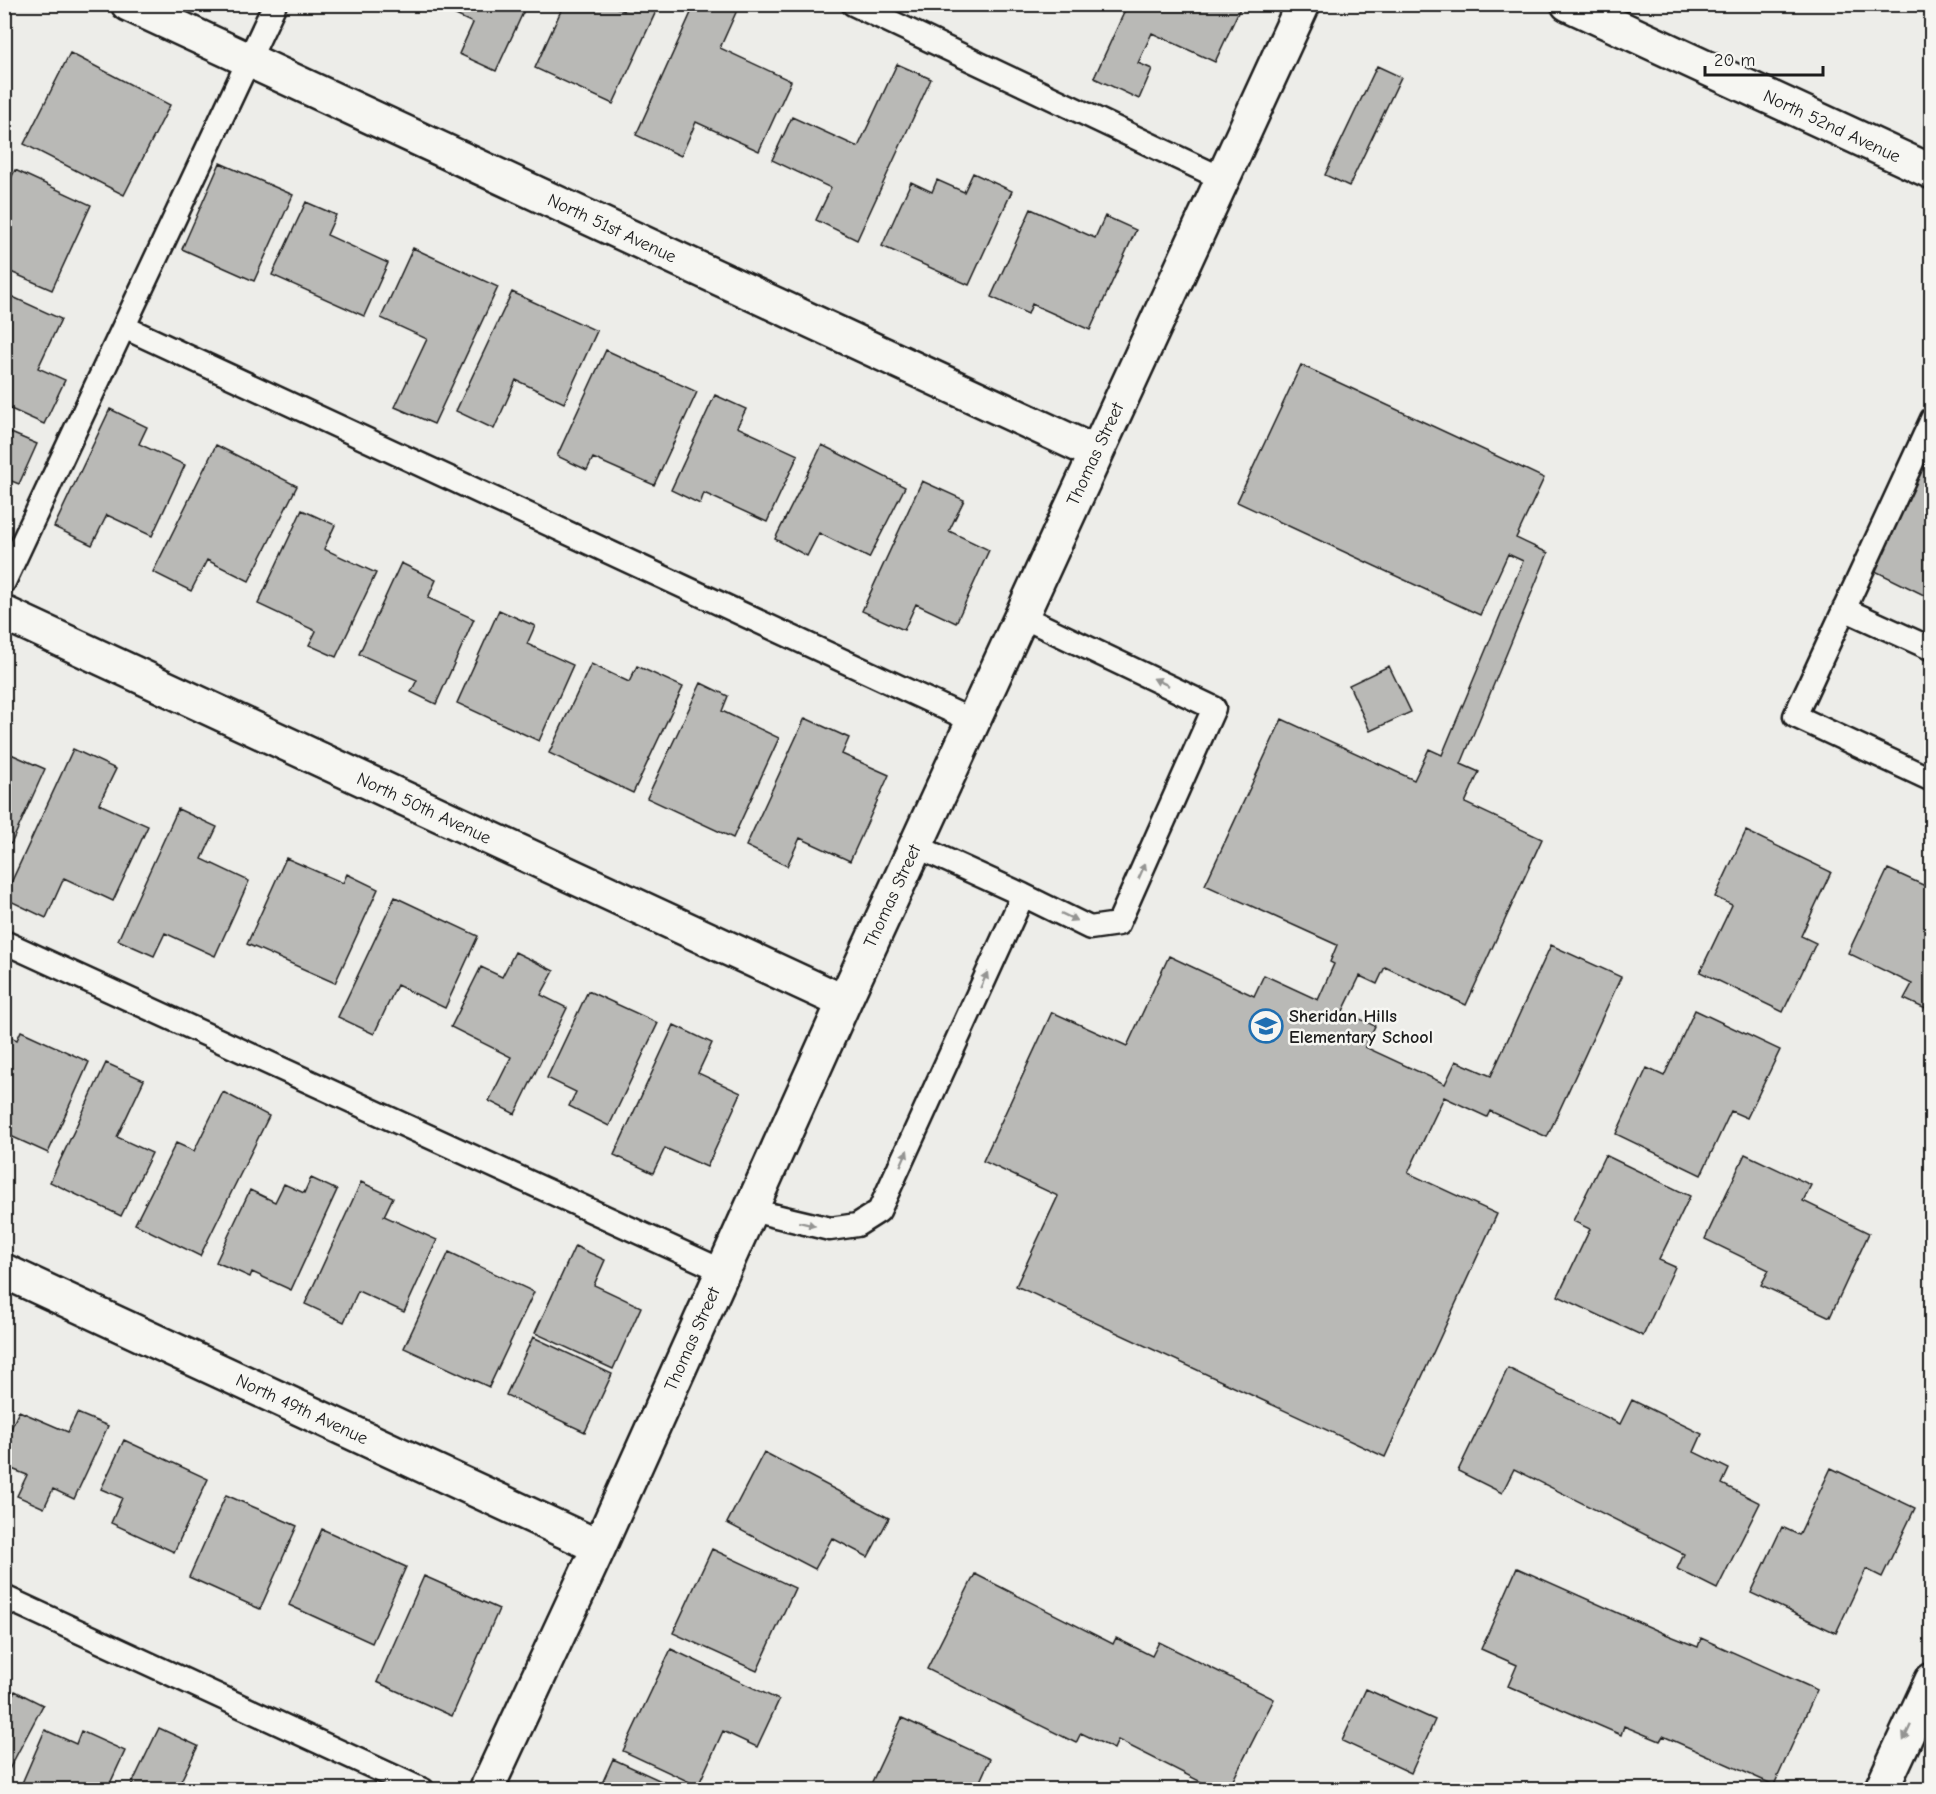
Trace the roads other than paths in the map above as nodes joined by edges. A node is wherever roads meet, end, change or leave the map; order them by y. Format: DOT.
graph roads {
  1 [pos="128,4"];
  2 [pos="275,4"];
  3 [pos="853,4"];
  4 [pos="1303,4"];
  5 [pos="1568,4"];
  6 [pos="249,60"];
  7 [pos="1932,172"];
  8 [pos="1222,179"];
  9 [pos="124,327"];
  10 [pos="1932,419"];
  11 [pos="1096,453"];
  12 [pos="4,582"];
  13 [pos="1844,609"];
  14 [pos="4,613"];
  15 [pos="1021,616"];
  16 [pos="1932,649"];
  17 [pos="972,722"];
  18 [pos="1932,780"];
  19 [pos="916,846"];
  20 [pos="1023,895"];
  21 [pos="4,942"];
  22 [pos="844,1002"];
  23 [pos="750,1210"];
  24 [pos="4,1271"];
  25 [pos="723,1271"];
  26 [pos="598,1547"];
  27 [pos="4,1598"];
  28 [pos="1932,1680"];
  29 [pos="423,1790"];
  30 [pos="486,1790"];
  31 [pos="1881,1790"];
  1 -- 6 [label="street, North 51st Avenue"];
  2 -- 6 [label="lane"];
  3 -- 8 [label="lane"];
  4 -- 8 [label="street, Thomas Street"];
  5 -- 7 [label="street, North 52nd Avenue"];
  6 -- 9 [label="lane"];
  6 -- 11 [label="street, North 51st Avenue"];
  8 -- 11 [label="street, Thomas Street"];
  9 -- 12 [label="lane"];
  9 -- 17 [label="lane"];
  10 -- 13 [label="lane"];
  11 -- 15 [label="street, Thomas Street"];
  13 -- 16 [label="lane"];
  13 -- 18 [label="lane"];
  14 -- 22 [label="street, North 50th Avenue"];
  15 -- 17 [label="street, Thomas Street"];
  20 -- 15 [label="lane, one-way"];
  17 -- 19 [label="street, Thomas Street"];
  19 -- 20 [label="lane"];
  19 -- 22 [label="street, Thomas Street"];
  23 -- 20 [label="lane, one-way"];
  21 -- 25 [label="lane"];
  22 -- 23 [label="street, Thomas Street"];
  23 -- 25 [label="street, Thomas Street"];
  24 -- 26 [label="street, North 49th Avenue"];
  25 -- 26 [label="street, Thomas Street"];
  26 -- 30 [label="street, Thomas Street"];
  27 -- 29 [label="lane"];
  28 -- 31 [label="street, one-way"];
}
